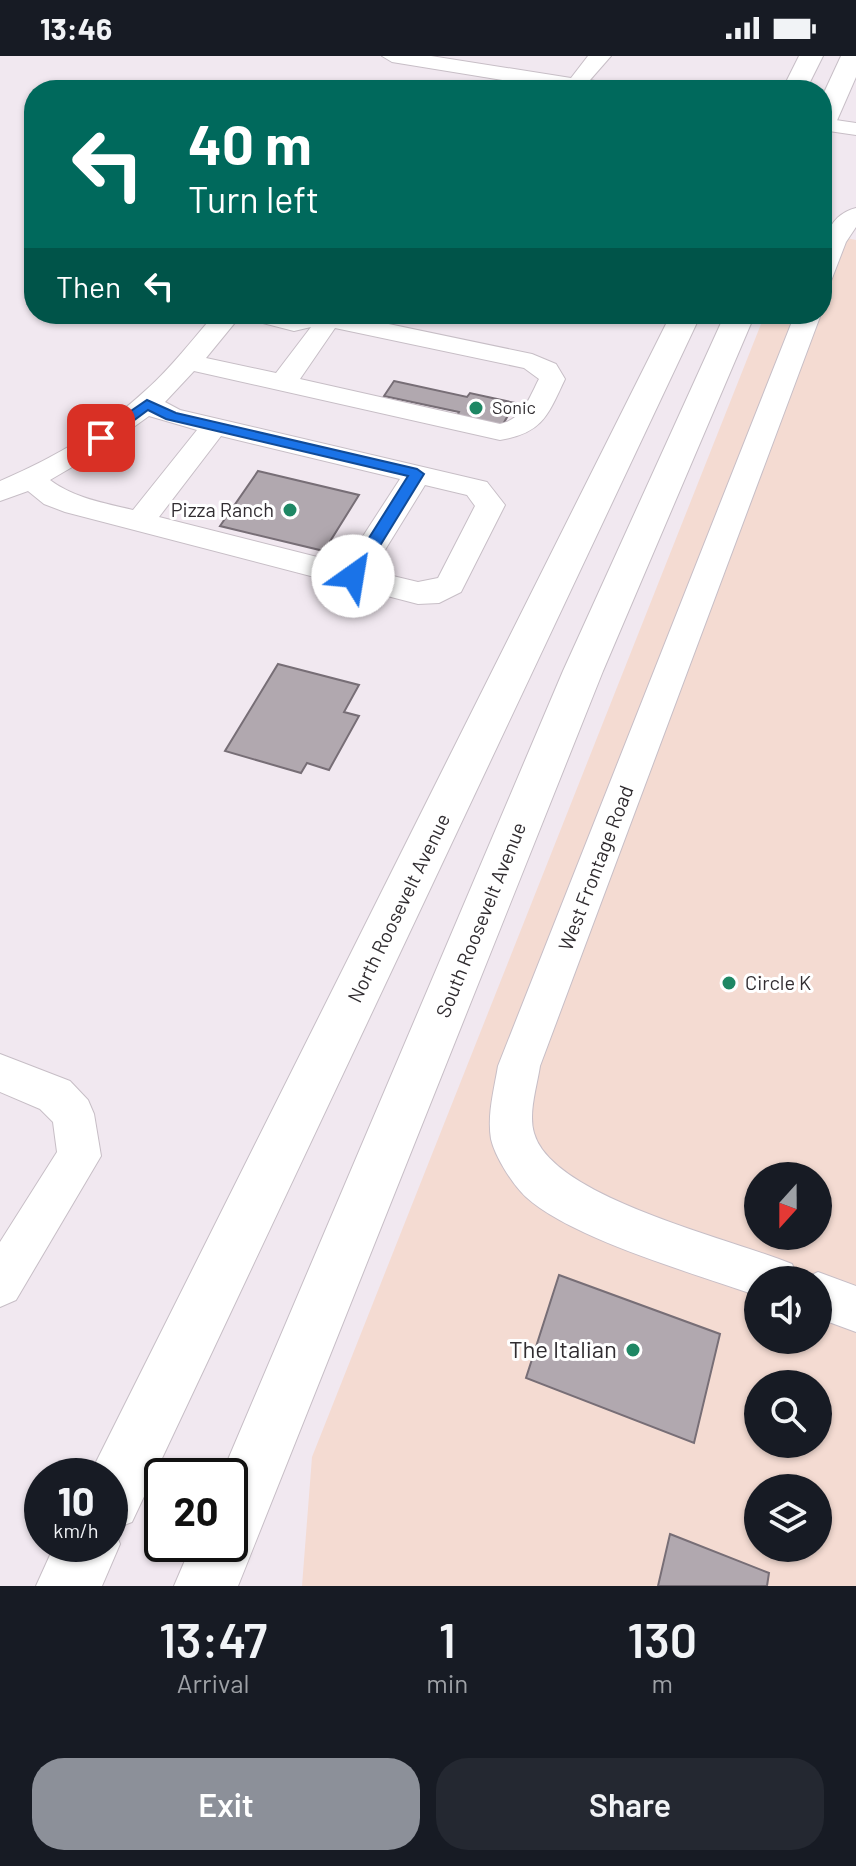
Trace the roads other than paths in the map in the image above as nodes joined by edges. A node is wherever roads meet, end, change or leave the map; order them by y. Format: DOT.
graph roads {
  1 [pos="392,56"];
  2 [pos="601,56"];
  3 [pos="811,56"];
  4 [pos="853,56"];
  5 [pos="534,80"];
  6 [pos="580,80"];
  7 [pos="799,80"];
  8 [pos="832,102"];
  9 [pos="832,125"];
  10 [pos="856,129"];
  11 [pos="856,215"];
  12 [pos="832,248"];
  13 [pos="220,324"];
  14 [pos="325,324"];
  15 [pos="353,324"];
  16 [pos="681,324"];
  17 [pos="736,324"];
  18 [pos="804,324"];
  19 [pos="186,361"];
  20 [pos="283,383"];
  21 [pos="147,404"];
  22 [pos="215,426"];
  23 [pos="417,474"];
  24 [pos="31,479"];
  25 [pos="0,492"];
  26 [pos="140,521"];
  27 [pos="353,576"];
  28 [pos="0,1073"];
  29 [pos="744,1268"];
  30 [pos="0,1284"];
  31 [pos="832,1300"];
  32 [pos="856,1309"];
  33 [pos="128,1463"];
  34 [pos="248,1485"];
  35 [pos="80,1562"];
  36 [pos="216,1562"];
  37 [pos="68,1586"];
  38 [pos="206,1586"];
  1 -- 5 [label="street"];
  2 -- 6 [label="street"];
  3 -- 7 [label="highway"];
  4 -- 8 [label="highway"];
  9 -- 10 [label="street"];
  11 -- 12 [label="street"];
  13 -- 19 [label="street"];
  14 -- 20 [label="street"];
  15 -- 20 [label="street"];
  16 -- 33 [label="highway, North Roosevelt Avenue"];
  17 -- 34 [label="highway, South Roosevelt Avenue"];
  18 -- 29 [label="street, West Frontage Road"];
  19 -- 20 [label="street"];
  19 -- 21 [label="street"];
  21 -- 22 [label="street"];
  21 -- 24 [label="street"];
  22 -- 23 [label="street"];
  22 -- 26 [label="street"];
  23 -- 27 [label="street"];
  23 -- 27 [label="street"];
  24 -- 25 [label="street"];
  24 -- 26 [label="street"];
  26 -- 27 [label="street"];
  28 -- 30 [label="street"];
  31 -- 32 [label="street"];
  35 -- 37 [label="highway"];
  36 -- 38 [label="highway"];
}
